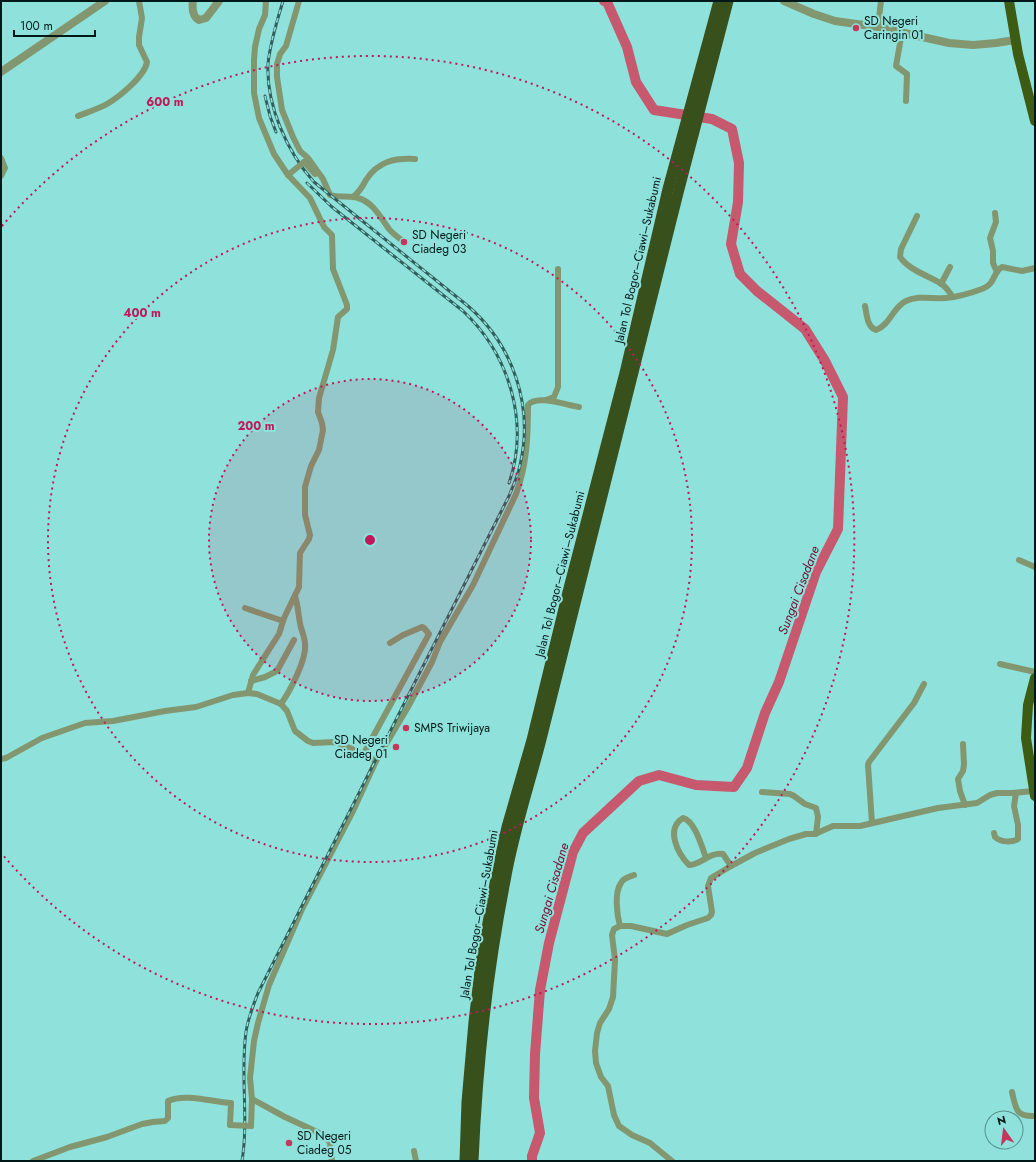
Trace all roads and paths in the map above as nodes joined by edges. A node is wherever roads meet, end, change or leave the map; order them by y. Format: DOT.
graph roads {
  1 [pos="105,1"];
  2 [pos="139,1"];
  3 [pos="192,1"];
  4 [pos="219,1"];
  5 [pos="266,1"];
  6 [pos="299,1"];
  7 [pos="719,1"];
  8 [pos="728,1"];
  9 [pos="784,1"];
  10 [pos="881,1"];
  11 [pos="1009,1"];
  12 [pos="793,3"];
  13 [pos="719,17"];
  14 [pos="878,27"];
  15 [pos="902,32"];
  16 [pos="1015,40"];
  17 [pos="1,72"];
  18 [pos="906,101"];
  19 [pos="78,116"];
  20 [pos="1034,118"];
  21 [pos="1,158"];
  22 [pos="416,159"];
  23 [pos="288,175"];
  24 [pos="1,176"];
  25 [pos="326,186"];
  26 [pos="673,191"];
  27 [pos="353,197"];
  28 [pos="995,213"];
  29 [pos="917,216"];
  30 [pos="404,242"];
  31 [pos="950,267"];
  32 [pos="1035,268"];
  33 [pos="558,269"];
  34 [pos="997,272"];
  35 [pos="941,284"];
  36 [pos="953,297"];
  37 [pos="865,306"];
  38 [pos="546,400"];
  39 [pos="579,407"];
  40 [pos="1019,560"];
  41 [pos="1035,567"];
  42 [pos="295,596"];
  43 [pos="245,608"];
  44 [pos="283,621"];
  45 [pos="294,640"];
  46 [pos="390,643"];
  47 [pos="1000,664"];
  48 [pos="1035,672"];
  49 [pos="1035,678"];
  50 [pos="251,681"];
  51 [pos="924,684"];
  52 [pos="248,693"];
  53 [pos="281,704"];
  54 [pos="964,744"];
  55 [pos="363,755"];
  56 [pos="1,759"];
  57 [pos="376,761"];
  58 [pos="762,792"];
  59 [pos="1016,793"];
  60 [pos="1035,793"];
  61 [pos="965,805"];
  62 [pos="872,823"];
  63 [pos="816,834"];
  64 [pos="994,834"];
  65 [pos="706,858"];
  66 [pos="731,866"];
  67 [pos="634,875"];
  68 [pos="620,926"];
  69 [pos="1012,1092"];
  70 [pos="252,1099"];
  71 [pos="1035,1116"];
  72 [pos="414,1151"];
  73 [pos="33,1161"];
  74 [pos="332,1161"];
  75 [pos="416,1161"];
  76 [pos="465,1161"];
  77 [pos="474,1161"];
  78 [pos="672,1161"];
  1 -- 17 [label="street"];
  2 -- 19 [label="street"];
  3 -- 4 [label="street"];
  5 -- 23 [label="street"];
  6 -- 25 [label="street"];
  7 -- 13 [label="highway, Jalan Tol Bogor–Ciawi–Sukabumi"];
  8 -- 13 [label="highway, Jalan Tol Bogor–Ciawi–Sukabumi"];
  9 -- 12 [label="street"];
  10 -- 14 [label="street"];
  11 -- 16 [label="highway"];
  12 -- 14 [label="street"];
  13 -- 26 [label="highway, Jalan Tol Bogor–Ciawi–Sukabumi"];
  14 -- 15 [label="street"];
  15 -- 16 [label="street"];
  15 -- 18 [label="street"];
  16 -- 20 [label="highway"];
  21 -- 24 [label="street"];
  22 -- 27 [label="street"];
  23 -- 25 [label="street, bridge"];
  23 -- 42 [label="street"];
  25 -- 27 [label="street"];
  26 -- 76 [label="highway, Jalan Tol Bogor–Ciawi–Sukabumi"];
  26 -- 77 [label="highway, Jalan Tol Bogor–Ciawi–Sukabumi"];
  27 -- 30 [label="street"];
  28 -- 34 [label="street"];
  29 -- 35 [label="street"];
  31 -- 35 [label="street"];
  32 -- 34 [label="street"];
  33 -- 38 [label="street"];
  34 -- 36 [label="street"];
  35 -- 36 [label="street"];
  36 -- 37 [label="street"];
  38 -- 39 [label="street"];
  38 -- 57 [label="street"];
  40 -- 41 [label="street"];
  42 -- 44 [label="street"];
  42 -- 53 [label="street"];
  43 -- 44 [label="street"];
  44 -- 50 [label="street"];
  45 -- 50 [label="street"];
  46 -- 55 [label="street"];
  47 -- 48 [label="street"];
  49 -- 60 [label="highway"];
  50 -- 52 [label="street"];
  51 -- 62 [label="street"];
  52 -- 53 [label="street"];
  52 -- 56 [label="street"];
  53 -- 55 [label="street"];
  54 -- 61 [label="street"];
  55 -- 57 [label="street"];
  57 -- 70 [label="street"];
  58 -- 63 [label="street"];
  59 -- 60 [label="street"];
  59 -- 61 [label="street"];
  59 -- 64 [label="street"];
  61 -- 62 [label="street"];
  62 -- 63 [label="street"];
  63 -- 66 [label="street"];
  65 -- 65 [label="street"];
  65 -- 66 [label="street"];
  66 -- 68 [label="street"];
  67 -- 68 [label="street"];
  68 -- 78 [label="street"];
  69 -- 71 [label="street"];
  70 -- 73 [label="street, bridge"];
  70 -- 74 [label="street"];
  72 -- 75 [label="street"];
}
